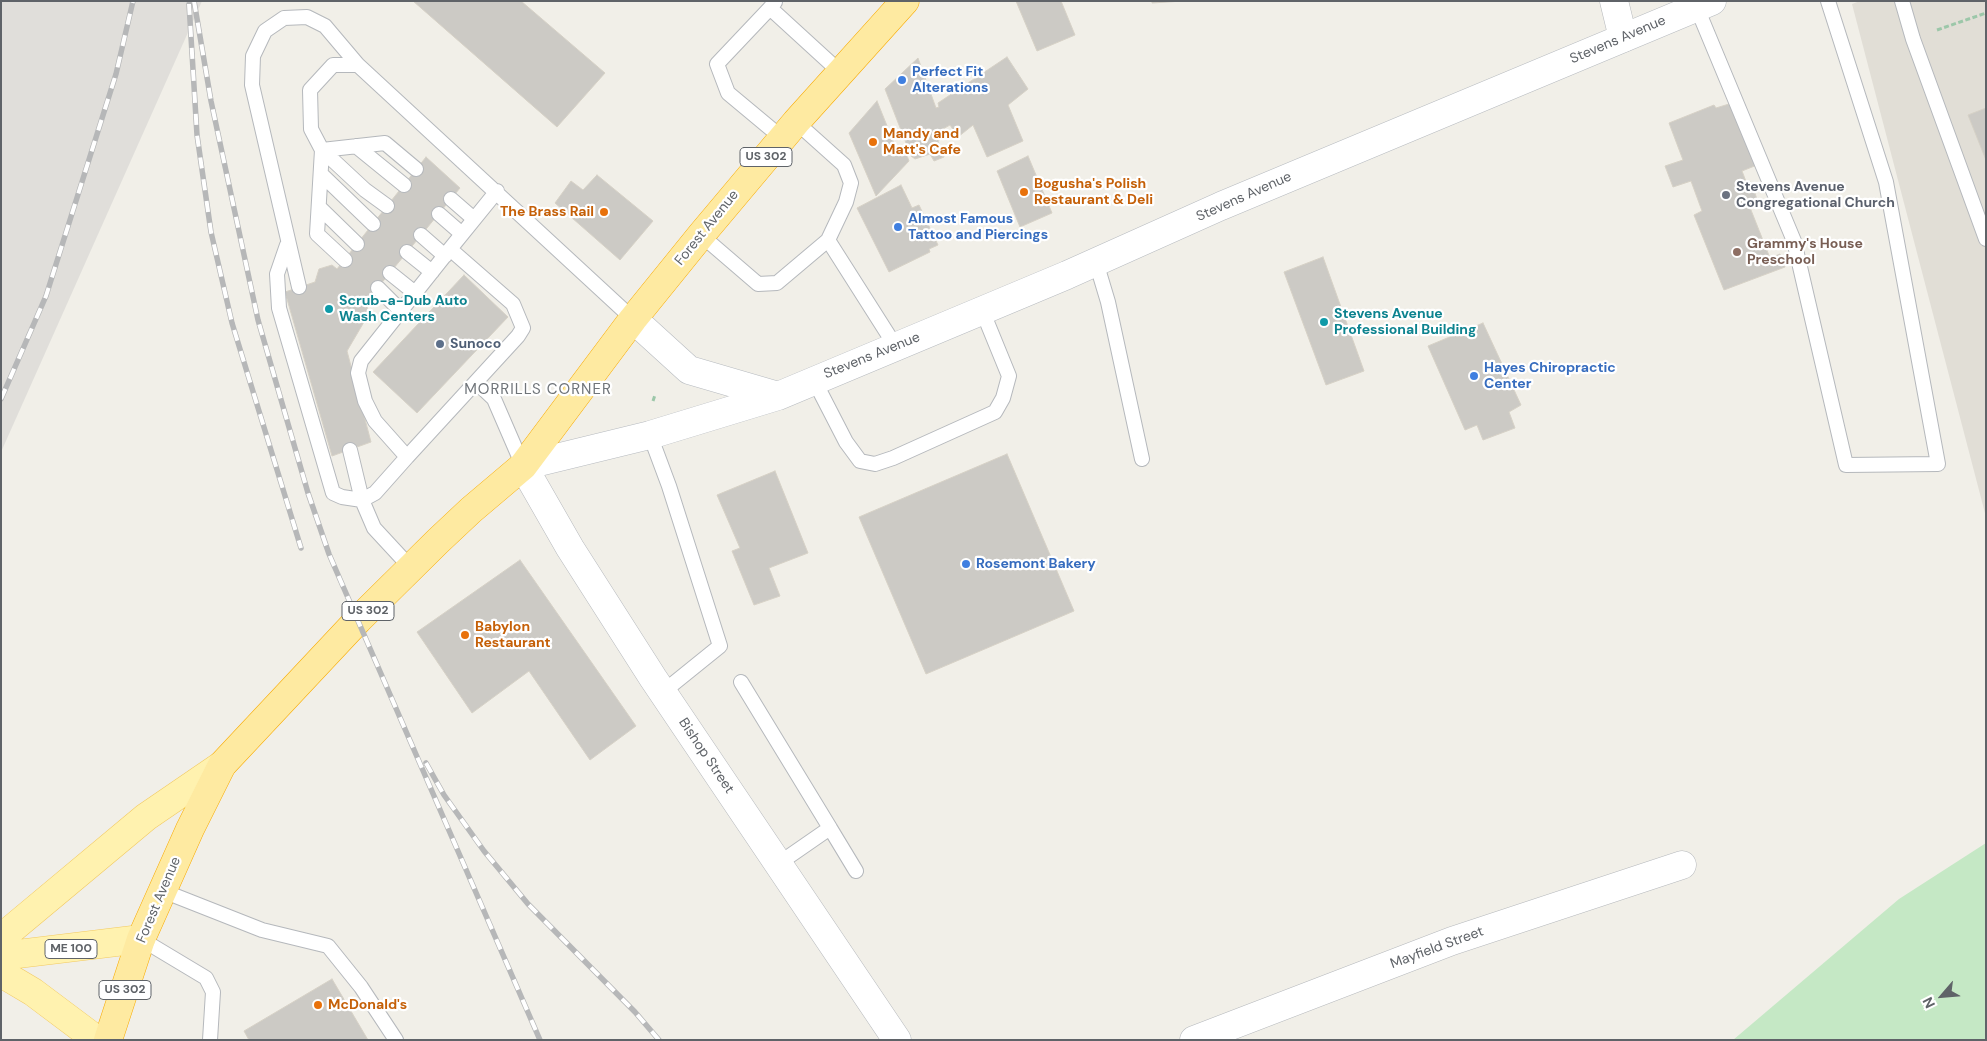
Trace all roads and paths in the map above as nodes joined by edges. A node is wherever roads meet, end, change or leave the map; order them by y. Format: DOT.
graph roads {
  1 [pos="904,1"];
  2 [pos="1614,1"];
  3 [pos="1828,1"];
  4 [pos="1902,1"];
  5 [pos="1704,4"];
  6 [pos="773,5"];
  7 [pos="1986,12"];
  8 [pos="1623,38"];
  9 [pos="1913,39"];
  10 [pos="358,65"];
  11 [pos="840,72"];
  12 [pos="789,130"];
  13 [pos="356,146"];
  14 [pos="322,150"];
  15 [pos="416,169"];
  16 [pos="321,174"];
  17 [pos="404,185"];
  18 [pos="497,191"];
  19 [pos="451,199"];
  20 [pos="387,206"];
  21 [pos="319,207"];
  22 [pos="439,214"];
  23 [pos="474,219"];
  24 [pos="373,224"];
  25 [pos="462,234"];
  26 [pos="422,235"];
  27 [pos="701,235"];
  28 [pos="1986,239"];
  29 [pos="828,240"];
  30 [pos="357,244"];
  31 [pos="287,245"];
  32 [pos="407,252"];
  33 [pos="447,252"];
  34 [pos="345,260"];
  35 [pos="1096,262"];
  36 [pos="432,272"];
  37 [pos="390,273"];
  38 [pos="299,287"];
  39 [pos="378,288"];
  40 [pos="415,293"];
  41 [pos="401,310"];
  42 [pos="982,310"];
  43 [pos="633,319"];
  44 [pos="896,347"];
  45 [pos="814,380"];
  46 [pos="476,382"];
  47 [pos="778,396"];
  48 [pos="650,435"];
  49 [pos="350,450"];
  50 [pos="406,458"];
  51 [pos="1142,459"];
  52 [pos="524,466"];
  53 [pos="362,500"];
  54 [pos="411,568"];
  55 [pos="741,682"];
  56 [pos="663,692"];
  57 [pos="222,765"];
  58 [pos="830,828"];
  59 [pos="778,864"];
  60 [pos="1682,865"];
  61 [pos="856,871"];
  62 [pos="163,891"];
  63 [pos="1,938"];
  64 [pos="141,939"];
  65 [pos="1,956"];
  66 [pos="1,973"];
  67 [pos="97,1040"];
  68 [pos="108,1040"];
  69 [pos="210,1040"];
  70 [pos="396,1040"];
  71 [pos="897,1040"];
  72 [pos="1194,1040"];
  1 -- 11 [label="highway, Forest Avenue / US 302"];
  2 -- 8 [label="main road"];
  3 -- 5 [label="lane"];
  4 -- 9 [label="lane"];
  5 -- 8 [label="main road, Stevens Avenue"];
  6 -- 11 [label="lane"];
  6 -- 12 [label="lane"];
  7 -- 9 [label="path"];
  8 -- 35 [label="main road, Stevens Avenue"];
  9 -- 28 [label="lane"];
  10 -- 14 [label="lane"];
  10 -- 18 [label="lane"];
  10 -- 31 [label="lane"];
  11 -- 12 [label="highway, Forest Avenue / US 302"];
  12 -- 27 [label="highway, Forest Avenue / US 302"];
  12 -- 29 [label="lane"];
  13 -- 14 [label="lane"];
  13 -- 15 [label="lane"];
  13 -- 17 [label="lane"];
  14 -- 16 [label="lane"];
  14 -- 20 [label="lane"];
  16 -- 21 [label="lane"];
  16 -- 24 [label="lane"];
  18 -- 23 [label="lane"];
  18 -- 43 [label="lane"];
  19 -- 23 [label="lane"];
  21 -- 30 [label="lane"];
  21 -- 34 [label="lane"];
  22 -- 25 [label="lane"];
  23 -- 25 [label="lane"];
  25 -- 33 [label="lane"];
  26 -- 33 [label="lane"];
  27 -- 29 [label="lane"];
  27 -- 43 [label="highway, Forest Avenue / US 302"];
  29 -- 44 [label="lane"];
  31 -- 38 [label="lane"];
  31 -- 53 [label="lane"];
  32 -- 36 [label="lane"];
  33 -- 36 [label="lane"];
  33 -- 46 [label="lane"];
  35 -- 42 [label="main road, Stevens Avenue"];
  35 -- 51 [label="lane"];
  36 -- 40 [label="lane"];
  37 -- 40 [label="lane"];
  39 -- 41 [label="lane"];
  40 -- 41 [label="lane"];
  41 -- 50 [label="lane"];
  42 -- 44 [label="main road, Stevens Avenue"];
  42 -- 45 [label="lane"];
  43 -- 47 [label="main road"];
  43 -- 52 [label="highway, Forest Avenue / US 302"];
  44 -- 45 [label="main road, Stevens Avenue"];
  45 -- 47 [label="main road, Stevens Avenue"];
  46 -- 50 [label="lane"];
  46 -- 52 [label="lane"];
  47 -- 48 [label="main road, Stevens Avenue"];
  48 -- 52 [label="main road, Stevens Avenue"];
  48 -- 56 [label="lane"];
  49 -- 53 [label="lane"];
  50 -- 53 [label="lane"];
  52 -- 54 [label="highway, US 302"];
  52 -- 56 [label="main road, Bishop Street"];
  53 -- 54 [label="lane"];
  54 -- 57 [label="highway, US 302"];
  55 -- 58 [label="lane"];
  56 -- 59 [label="main road, Bishop Street"];
  57 -- 62 [label="highway, Forest Avenue / US 302"];
  57 -- 63 [label="main road"];
  58 -- 59 [label="lane"];
  58 -- 61 [label="lane"];
  59 -- 71 [label="main road, Bishop Street"];
  60 -- 72 [label="main road, Mayfield Street"];
  62 -- 64 [label="highway, Forest Avenue / US 302"];
  62 -- 70 [label="lane"];
  64 -- 65 [label="main road, ME 100"];
  64 -- 68 [label="highway, Forest Avenue / US 302"];
  64 -- 69 [label="lane"];
  66 -- 67 [label="main road"];
}
